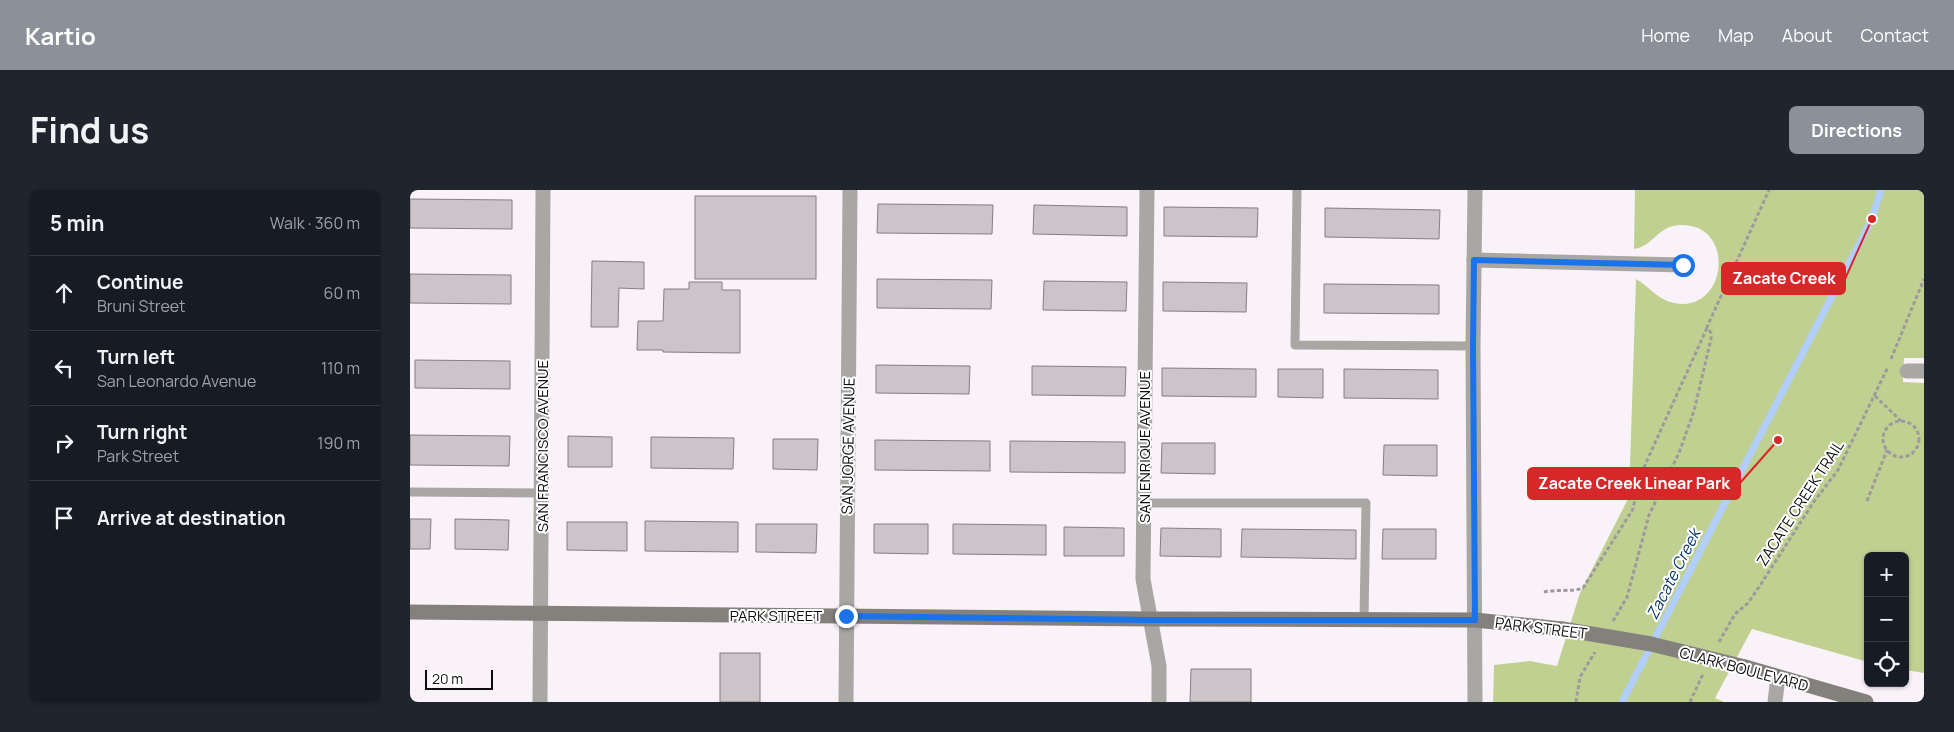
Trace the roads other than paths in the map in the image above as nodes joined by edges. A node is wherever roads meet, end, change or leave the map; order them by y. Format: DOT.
graph roads {
  1 [pos="543,190"];
  2 [pos="850,190"];
  3 [pos="1146,190"];
  4 [pos="1297,190"];
  5 [pos="1475,190"];
  6 [pos="1474,260"];
  7 [pos="1683,265"];
  8 [pos="1473,346"];
  9 [pos="1907,371"];
  10 [pos="1924,371"];
  11 [pos="410,492"];
  12 [pos="541,493"];
  13 [pos="1144,503"];
  14 [pos="410,612"];
  15 [pos="541,613"];
  16 [pos="846,616"];
  17 [pos="1151,620"];
  18 [pos="1364,620"];
  19 [pos="1475,620"];
  20 [pos="1651,644"];
  21 [pos="1778,677"];
  22 [pos="540,702"];
  23 [pos="846,702"];
  24 [pos="1159,702"];
  25 [pos="1475,702"];
  26 [pos="1775,702"];
  27 [pos="1866,702"];
  1 -- 12 [label="street, SAN FRANCISCO AVENUE"];
  2 -- 16 [label="street, SAN JORGE AVENUE"];
  3 -- 13 [label="street, SAN ENRIQUE AVENUE"];
  4 -- 8 [label="lane"];
  5 -- 6 [label="street"];
  6 -- 7 [label="street"];
  6 -- 8 [label="street"];
  8 -- 19 [label="street"];
  9 -- 10 [label="street"];
  11 -- 12 [label="lane"];
  12 -- 15 [label="street, SAN FRANCISCO AVENUE"];
  13 -- 17 [label="street, SAN ENRIQUE AVENUE"];
  13 -- 18 [label="lane"];
  14 -- 15 [label="main road, PARK STREET"];
  15 -- 16 [label="main road, PARK STREET"];
  15 -- 22 [label="street, SAN FRANCISCO AVENUE"];
  16 -- 17 [label="main road, PARK STREET"];
  16 -- 23 [label="street, SAN JORGE AVENUE"];
  17 -- 18 [label="main road, PARK STREET"];
  17 -- 24 [label="street, SAN ENRIQUE AVENUE"];
  18 -- 19 [label="main road, PARK STREET"];
  19 -- 20 [label="main road, PARK STREET, bridge"];
  19 -- 25 [label="street"];
  20 -- 21 [label="main road, CLARK BOULEVARD, bridge"];
  21 -- 26 [label="street"];
  21 -- 27 [label="main road, CLARK BOULEVARD"];
}
